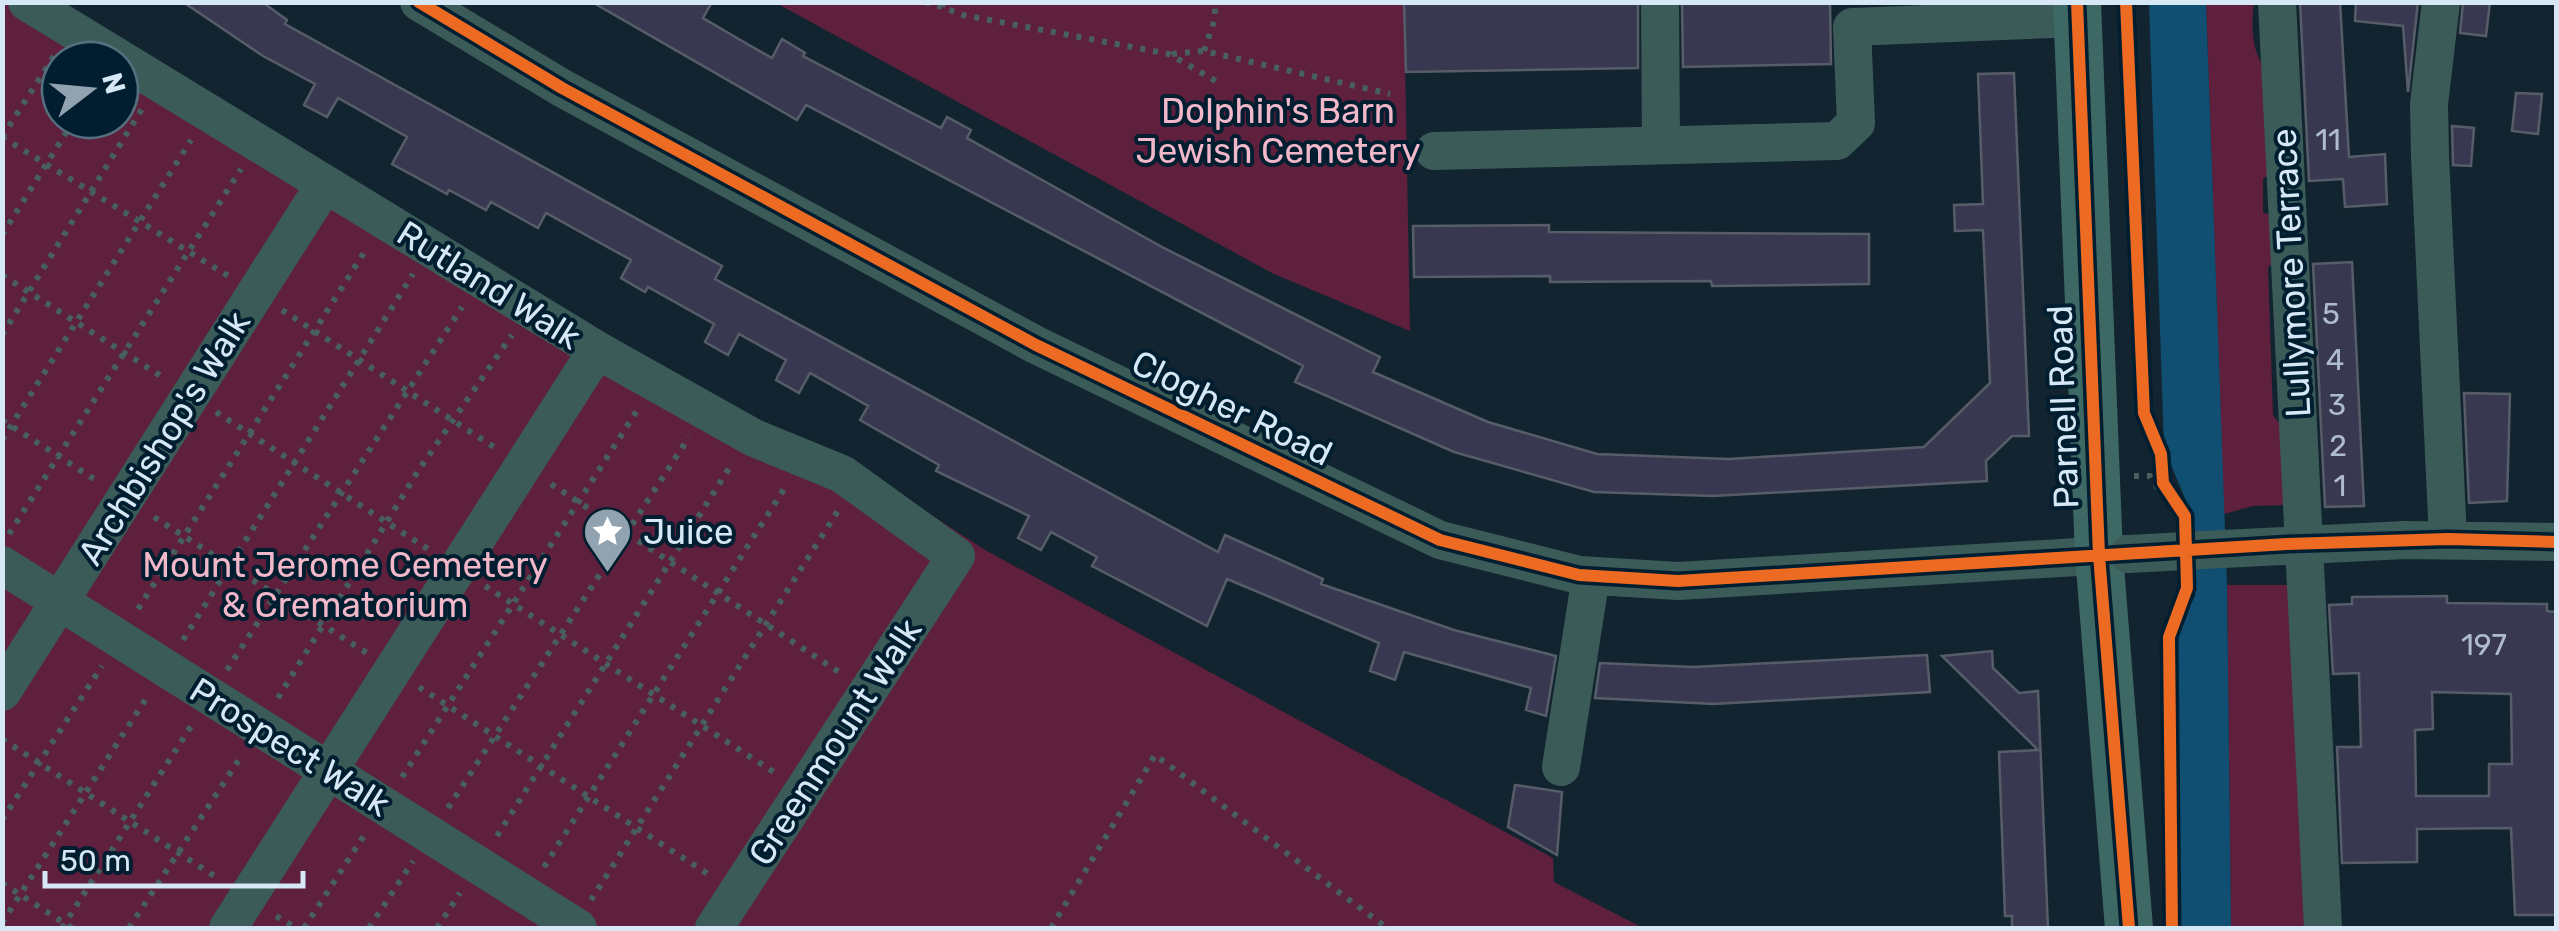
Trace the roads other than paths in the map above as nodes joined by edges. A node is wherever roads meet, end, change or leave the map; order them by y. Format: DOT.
graph roads {
  1 [pos="28,2"];
  2 [pos="418,2"];
  3 [pos="1660,2"];
  4 [pos="2277,2"];
  5 [pos="2441,2"];
  6 [pos="2077,10"];
  7 [pos="1888,14"];
  8 [pos="1661,145"];
  9 [pos="1434,151"];
  10 [pos="326,184"];
  11 [pos="597,350"];
  12 [pos="2448,539"];
  13 [pos="2556,542"];
  14 [pos="2296,544"];
  15 [pos="2114,554"];
  16 [pos="956,556"];
  17 [pos="2,565"];
  18 [pos="1591,576"];
  19 [pos="60,602"];
  20 [pos="2,692"];
  21 [pos="1561,767"];
  22 [pos="328,771"];
  23 [pos="238,913"];
  24 [pos="577,928"];
  25 [pos="714,928"];
  26 [pos="2129,928"];
  27 [pos="2323,928"];
  1 -- 10 [label="street, Rutland Walk"];
  2 -- 18 [label="street, Clogher Road"];
  3 -- 8 [label="street"];
  4 -- 14 [label="street, Lullymore Terrace"];
  5 -- 12 [label="street"];
  6 -- 7 [label="street"];
  6 -- 15 [label="main road, Parnell Road"];
  7 -- 8 [label="street"];
  8 -- 9 [label="street"];
  10 -- 11 [label="street, Rutland Walk"];
  10 -- 19 [label="street, Archbishop's Walk"];
  11 -- 16 [label="street, Rutland Walk"];
  11 -- 22 [label="street"];
  12 -- 13 [label="street, Clogher Road"];
  12 -- 14 [label="street, Clogher Road"];
  14 -- 15 [label="street, Clogher Road, bridge"];
  14 -- 27 [label="street, Lullymore Terrace"];
  15 -- 18 [label="street, Clogher Road"];
  15 -- 26 [label="main road, Parnell Road"];
  16 -- 25 [label="street, Greenmount Walk"];
  17 -- 19 [label="street, Prospect Walk"];
  18 -- 21 [label="street"];
  19 -- 20 [label="street, Archbishop's Walk"];
  19 -- 22 [label="street, Prospect Walk"];
  22 -- 23 [label="street"];
  22 -- 24 [label="street, Prospect Walk"];
}
